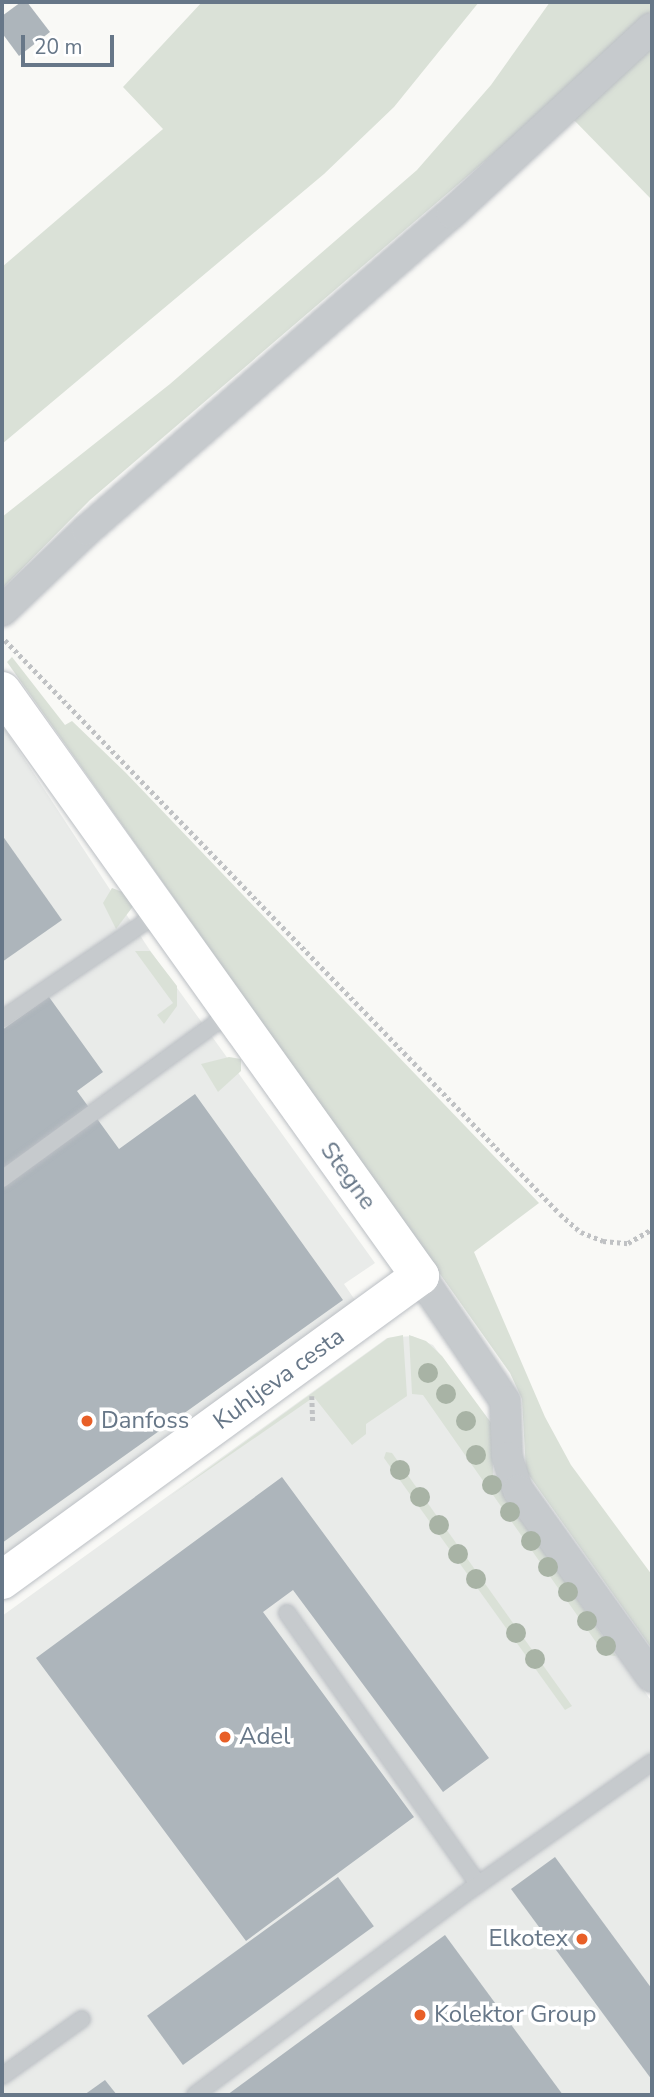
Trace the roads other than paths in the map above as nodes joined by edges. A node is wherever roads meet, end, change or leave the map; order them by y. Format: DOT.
graph roads {
  1 [pos="652,28"];
  2 [pos="2,611"];
  3 [pos="2,691"];
  4 [pos="160,912"];
  5 [pos="231,1012"];
  6 [pos="2,1019"];
  7 [pos="2,1179"];
  8 [pos="420,1276"];
  9 [pos="2,1580"];
  10 [pos="287,1614"];
  11 [pos="652,1677"];
  12 [pos="652,1762"];
  13 [pos="478,1884"];
  14 [pos="82,2019"];
  15 [pos="2,2076"];
  16 [pos="195,2095"];
  1 -- 2 [label="street"];
  3 -- 4 [label="street, Stegne"];
  4 -- 5 [label="street, Stegne"];
  4 -- 6 [label="lane"];
  5 -- 7 [label="lane"];
  5 -- 8 [label="street, Stegne"];
  8 -- 9 [label="street, Kuhljeva cesta"];
  8 -- 11 [label="street, Stegne"];
  10 -- 13 [label="lane"];
  12 -- 13 [label="lane"];
  13 -- 16 [label="lane"];
  14 -- 15 [label="lane"];
}
